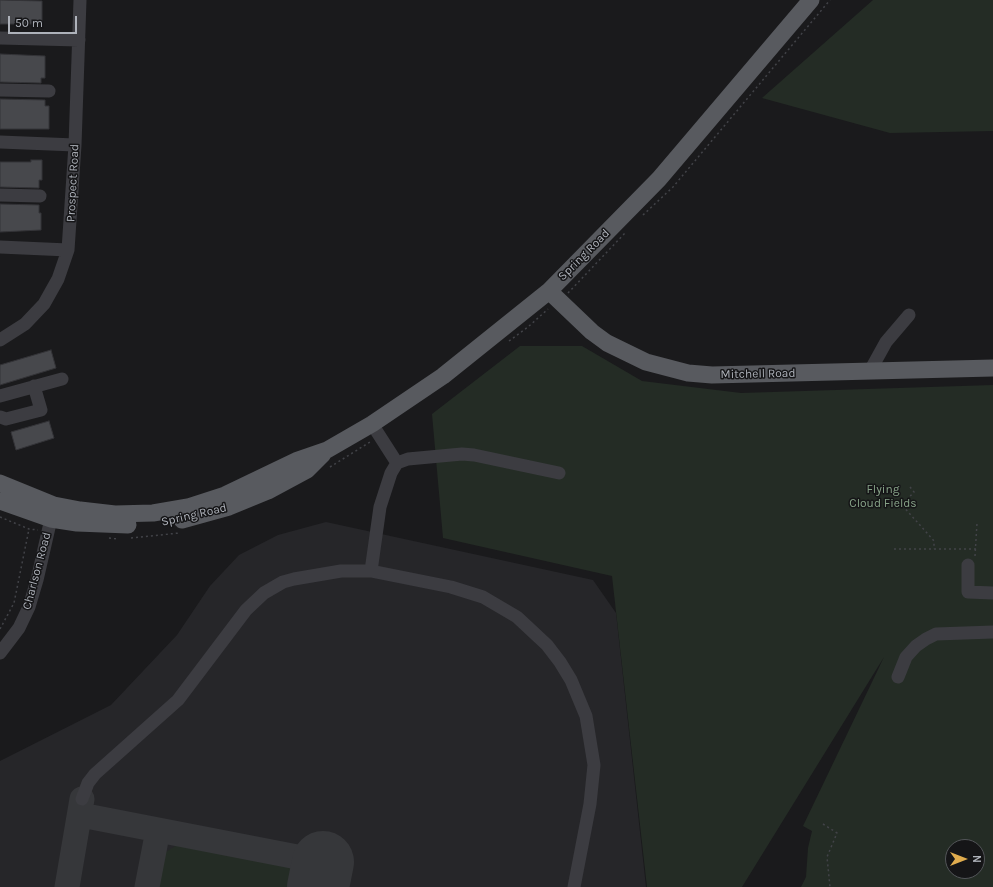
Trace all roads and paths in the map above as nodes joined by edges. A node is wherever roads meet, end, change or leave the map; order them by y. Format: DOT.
graph roads {
  1 [pos="80,0"];
  2 [pos="811,0"];
  3 [pos="830,0"];
  4 [pos="803,7"];
  5 [pos="0,38"];
  6 [pos="79,40"];
  7 [pos="0,90"];
  8 [pos="49,91"];
  9 [pos="0,142"];
  10 [pos="75,145"];
  11 [pos="0,195"];
  12 [pos="40,196"];
  13 [pos="639,219"];
  14 [pos="629,230"];
  15 [pos="0,247"];
  16 [pos="68,250"];
  17 [pos="554,295"];
  18 [pos="0,340"];
  19 [pos="504,344"];
  20 [pos="993,368"];
  21 [pos="888,370"];
  22 [pos="870,371"];
  23 [pos="62,379"];
  24 [pos="34,386"];
  25 [pos="0,396"];
  26 [pos="0,417"];
  27 [pos="375,430"];
  28 [pos="397,463"];
  29 [pos="328,468"];
  30 [pos="559,473"];
  31 [pos="0,483"];
  32 [pos="910,487"];
  33 [pos="0,501"];
  34 [pos="0,517"];
  35 [pos="51,518"];
  36 [pos="29,529"];
  37 [pos="185,532"];
  38 [pos="107,538"];
  39 [pos="121,538"];
  40 [pos="127,538"];
  41 [pos="894,549"];
  42 [pos="934,549"];
  43 [pos="976,549"];
  44 [pos="968,565"];
  45 [pos="371,571"];
  46 [pos="993,593"];
  47 [pos="0,629"];
  48 [pos="993,632"];
  49 [pos="0,653"];
  50 [pos="898,677"];
  51 [pos="82,799"];
  52 [pos="822,824"];
  53 [pos="574,887"];
  54 [pos="830,887"];
  1 -- 6 [label="street, Prospect Road"];
  2 -- 4 [label="main road, Spring Road"];
  3 -- 13 [label="path"];
  4 -- 17 [label="main road, Spring Road"];
  5 -- 6 [label="street"];
  6 -- 10 [label="street, Prospect Road"];
  7 -- 8 [label="street"];
  9 -- 10 [label="street"];
  10 -- 16 [label="street, Prospect Road"];
  11 -- 12 [label="street"];
  14 -- 17 [label="path"];
  15 -- 16 [label="street"];
  16 -- 18 [label="street, Prospect Road"];
  17 -- 19 [label="path"];
  17 -- 22 [label="main road, Mitchell Road"];
  17 -- 27 [label="main road, Spring Road"];
  20 -- 21 [label="main road, Mitchell Road"];
  21 -- 22 [label="main road, Mitchell Road"];
  21 -- 22 [label="street"];
  23 -- 24 [label="street"];
  24 -- 25 [label="street"];
  24 -- 26 [label="street"];
  27 -- 28 [label="street"];
  27 -- 29 [label="path"];
  27 -- 35 [label="main road, Spring Road"];
  28 -- 30 [label="street"];
  28 -- 45 [label="street"];
  31 -- 35 [label="main road, Spring Road"];
  32 -- 42 [label="path"];
  33 -- 35 [label="main road, Spring Road"];
  34 -- 36 [label="path"];
  35 -- 36 [label="path"];
  35 -- 49 [label="street, Charlson Road"];
  36 -- 47 [label="path"];
  37 -- 40 [label="path"];
  38 -- 39 [label="path"];
  41 -- 42 [label="path"];
  42 -- 43 [label="path"];
  44 -- 46 [label="street"];
  45 -- 51 [label="street"];
  45 -- 53 [label="street"];
  48 -- 50 [label="street"];
  52 -- 54 [label="path"];
}
